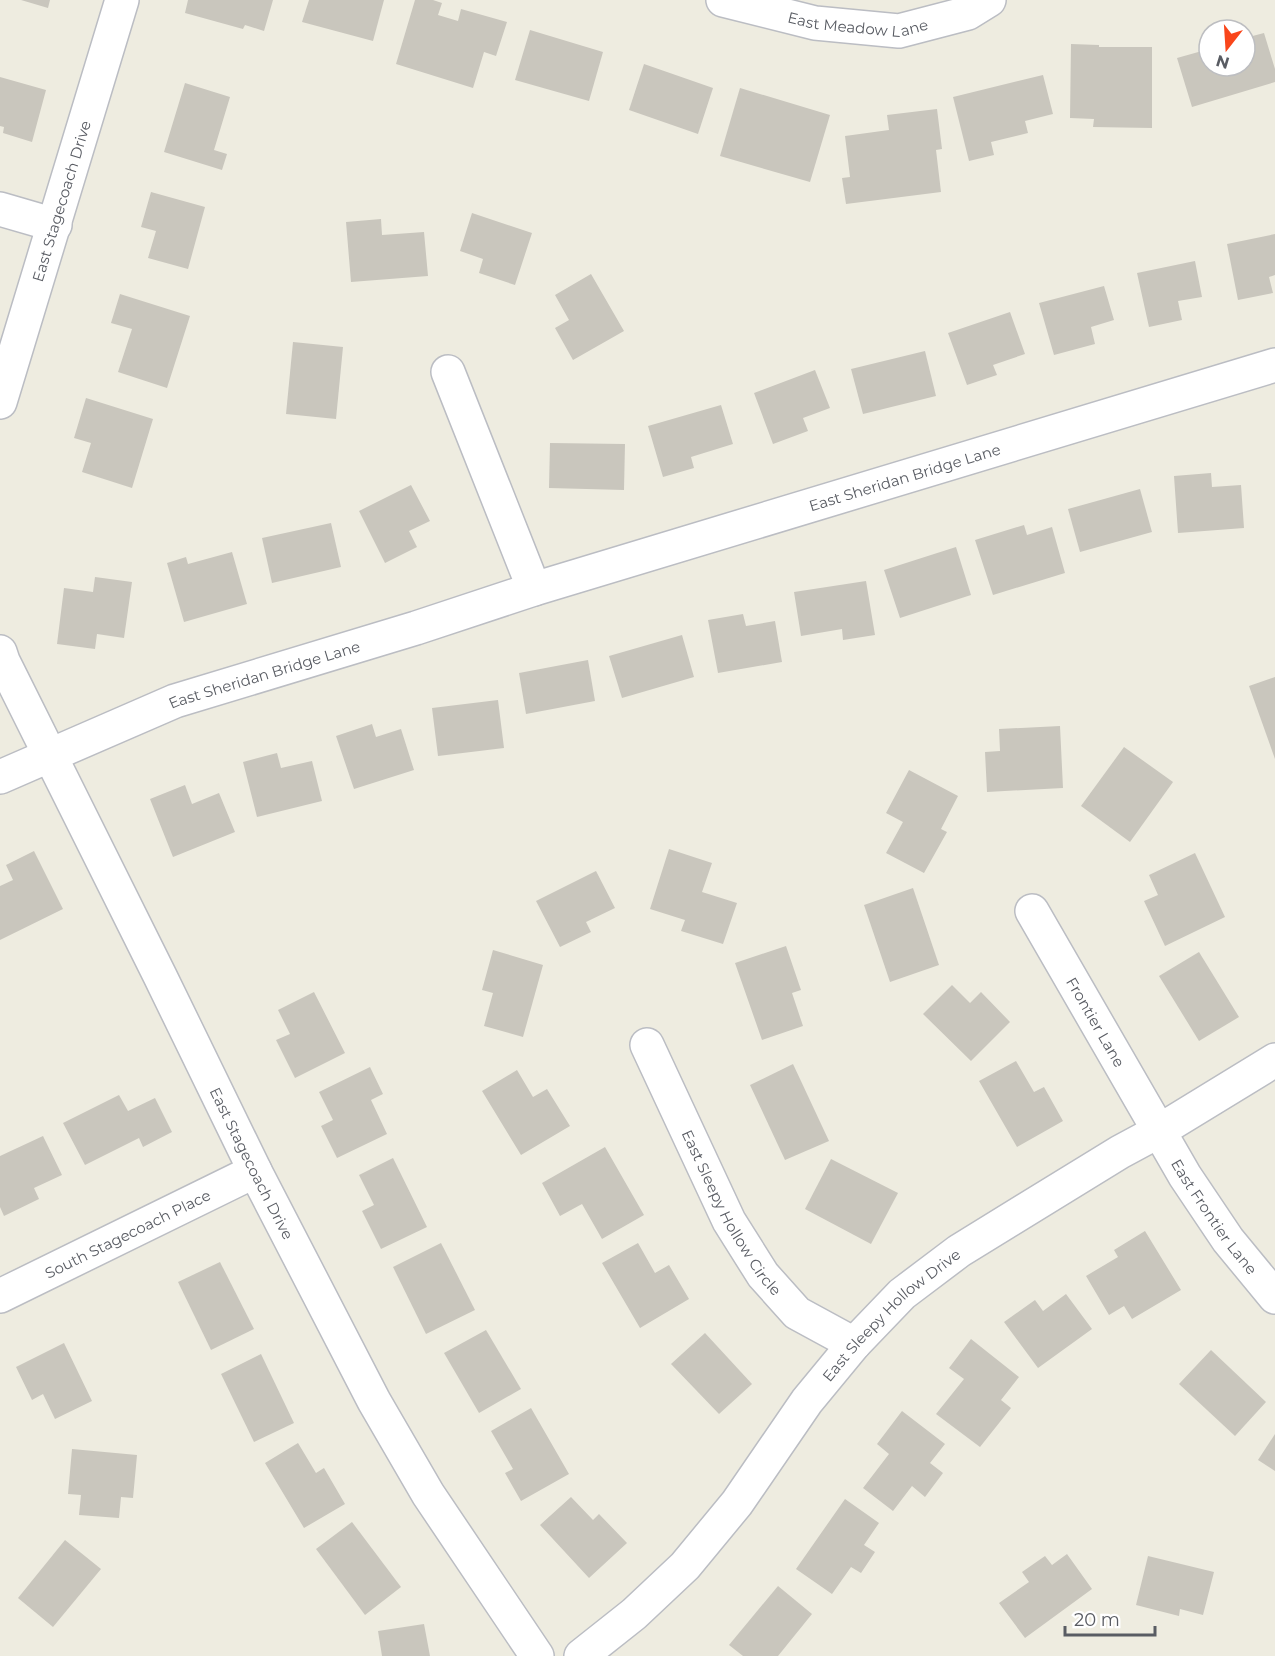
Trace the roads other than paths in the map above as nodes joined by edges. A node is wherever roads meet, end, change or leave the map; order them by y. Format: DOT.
graph roads {
  1 [pos="122,0"];
  2 [pos="723,0"];
  3 [pos="989,0"];
  4 [pos="0,209"];
  5 [pos="55,225"];
  6 [pos="448,372"];
  7 [pos="1272,376"];
  8 [pos="0,402"];
  9 [pos="534,589"];
  10 [pos="0,652"];
  11 [pos="49,755"];
  12 [pos="0,777"];
  13 [pos="1032,911"];
  14 [pos="647,1045"];
  15 [pos="1275,1060"];
  16 [pos="1159,1131"];
  17 [pos="255,1171"];
  18 [pos="0,1296"];
  19 [pos="1275,1297"];
  20 [pos="854,1344"];
  21 [pos="537,1656"];
  22 [pos="581,1656"];
  1 -- 5 [label="street, East Stagecoach Drive"];
  2 -- 3 [label="street, East Meadow Lane"];
  4 -- 5 [label="street"];
  5 -- 8 [label="street, East Stagecoach Drive"];
  6 -- 9 [label="street"];
  7 -- 9 [label="street, East Sheridan Bridge Lane"];
  9 -- 11 [label="street, East Sheridan Bridge Lane"];
  10 -- 11 [label="street, East Stagecoach Drive"];
  11 -- 12 [label="street, East Sheridan Bridge Lane"];
  11 -- 17 [label="street, East Stagecoach Drive"];
  13 -- 16 [label="street, Frontier Lane"];
  14 -- 20 [label="street, East Sleepy Hollow Circle"];
  15 -- 16 [label="street, East Sleepy Hollow Drive"];
  16 -- 19 [label="street, East Frontier Lane"];
  16 -- 20 [label="street, East Sleepy Hollow Drive"];
  17 -- 18 [label="street, South Stagecoach Place"];
  17 -- 21 [label="street, East Stagecoach Drive"];
  20 -- 22 [label="street, East Sleepy Hollow Drive"];
}
